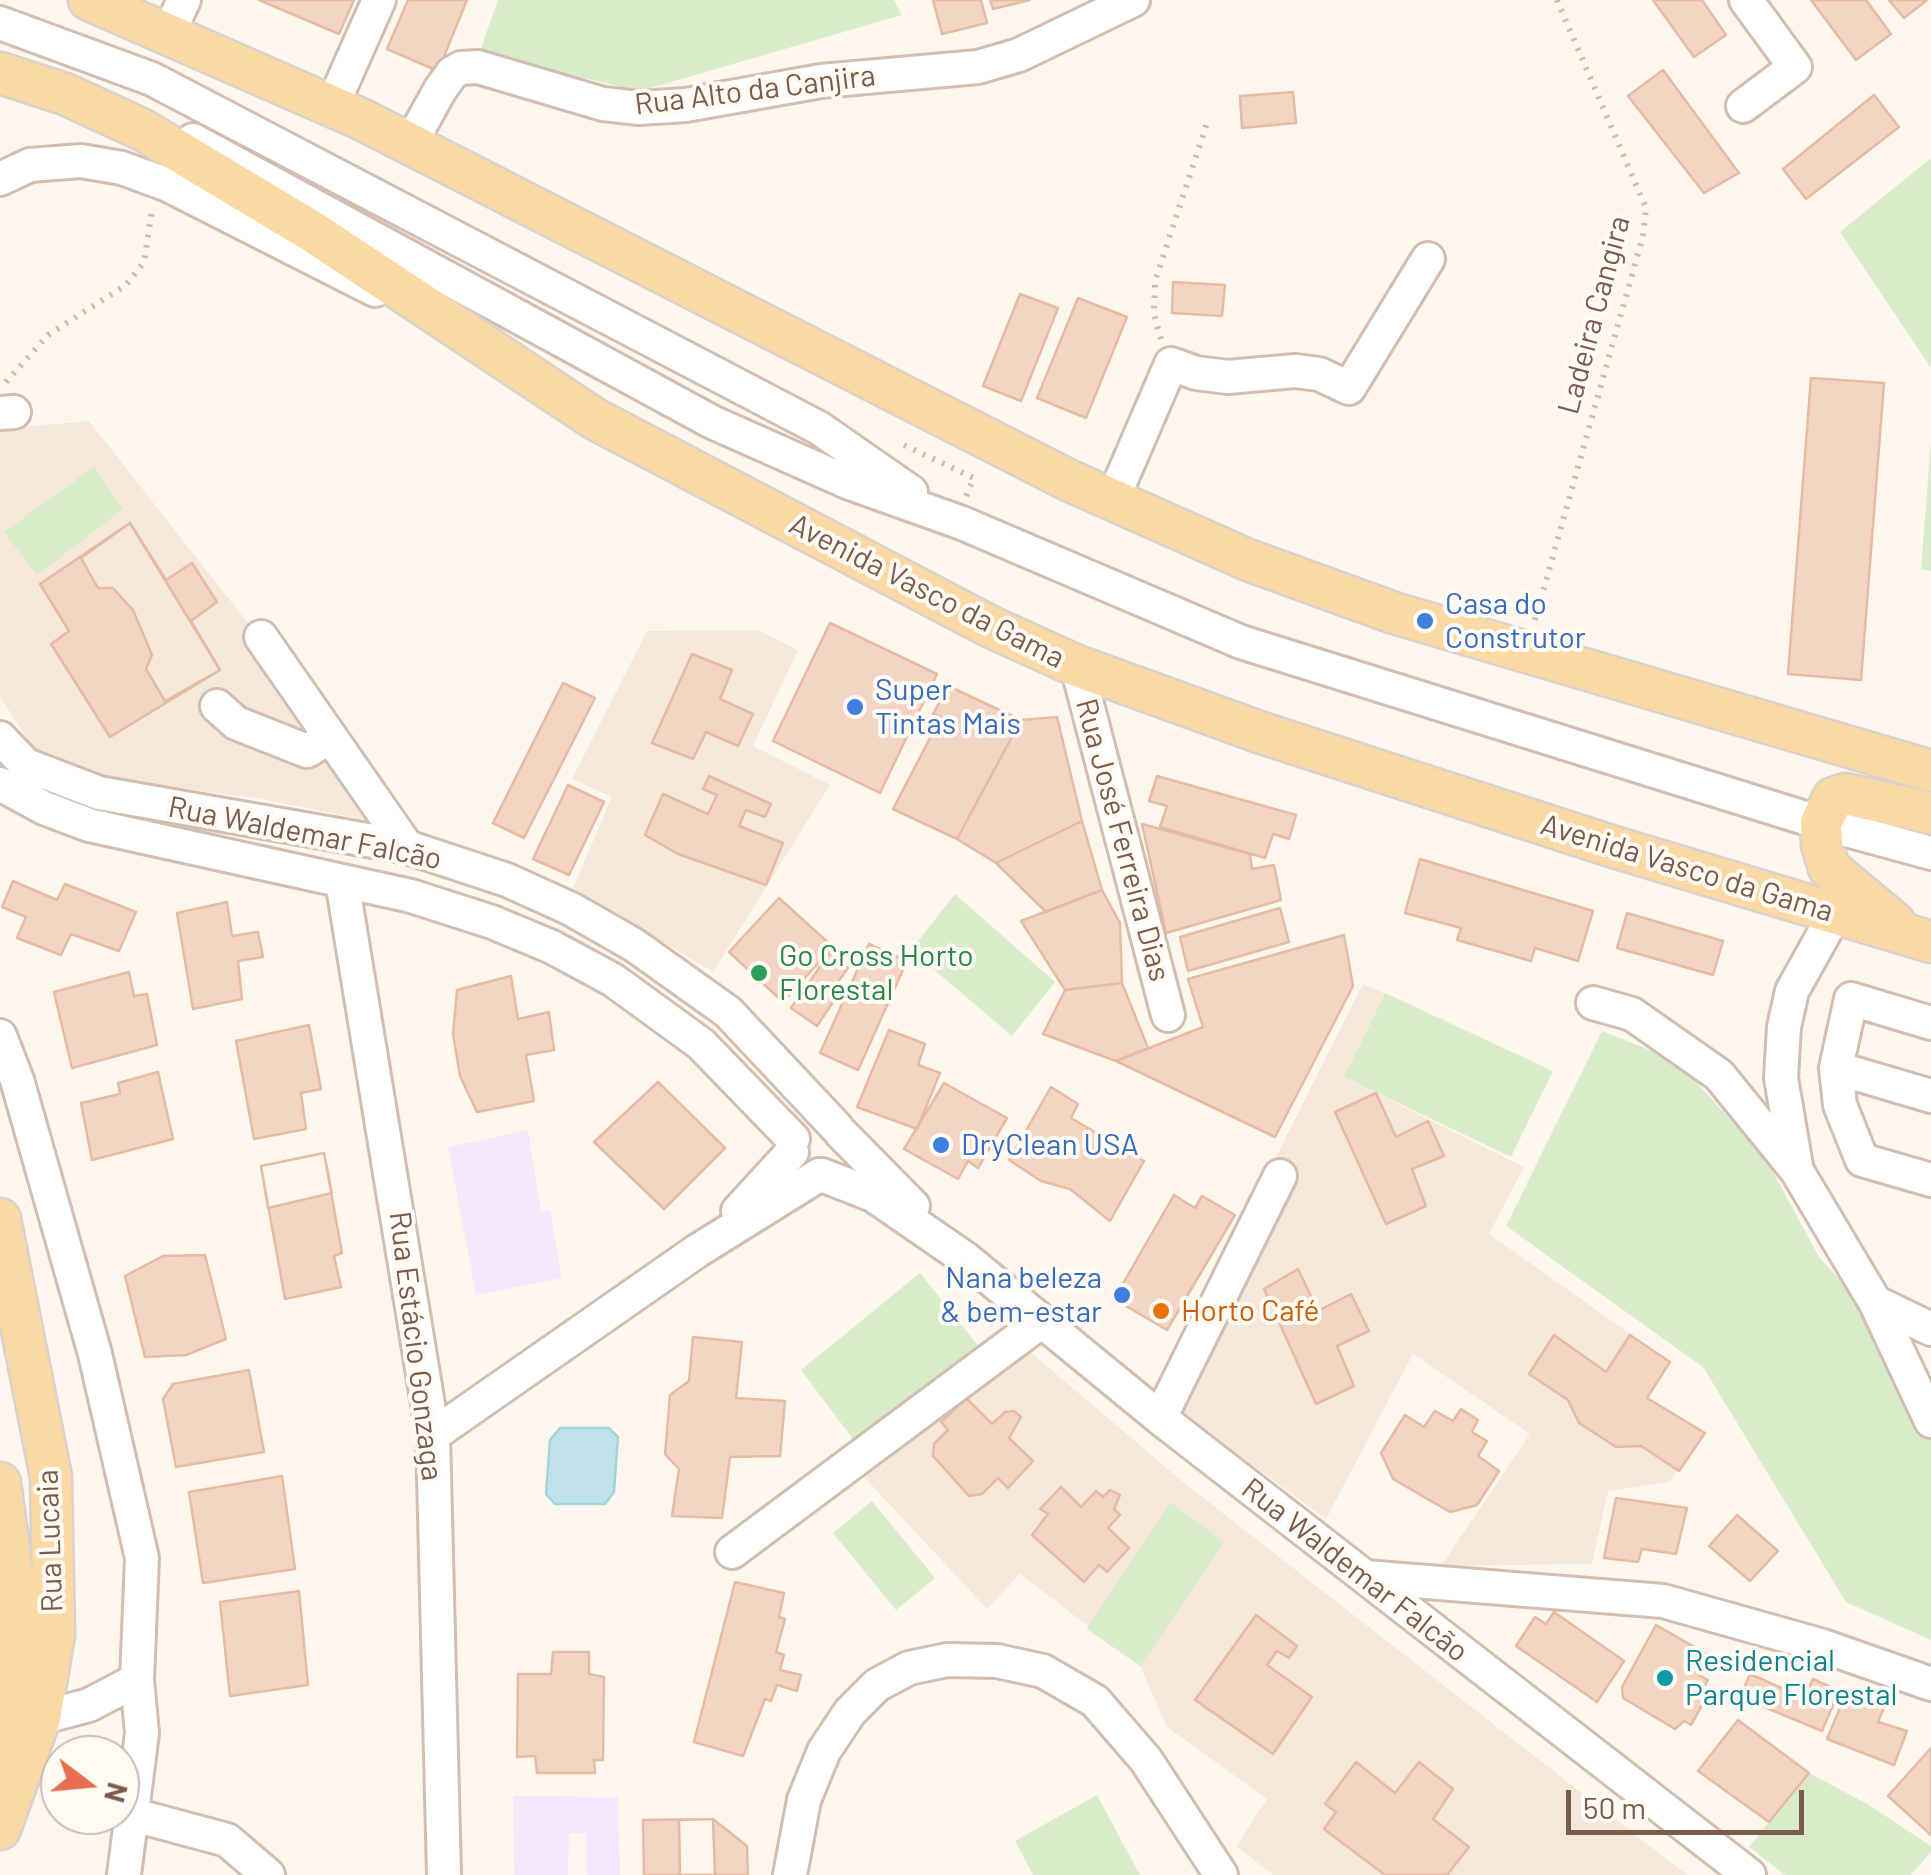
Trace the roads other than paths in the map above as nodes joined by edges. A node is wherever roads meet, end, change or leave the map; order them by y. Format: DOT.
graph roads {
  1 [pos="90,0"];
  2 [pos="379,0"];
  3 [pos="1133,0"];
  4 [pos="1746,0"];
  5 [pos="176,16"];
  6 [pos="0,24"];
  7 [pos="0,55"];
  8 [pos="0,72"];
  9 [pos="0,93"];
  10 [pos="65,94"];
  11 [pos="332,106"];
  12 [pos="1744,106"];
  13 [pos="410,144"];
  14 [pos="0,180"];
  15 [pos="1428,258"];
  16 [pos="460,331"];
  17 [pos="1112,501"];
  18 [pos="962,523"];
  19 [pos="260,637"];
  20 [pos="1077,666"];
  21 [pos="217,706"];
  22 [pos="330,737"];
  23 [pos="0,738"];
  24 [pos="1931,771"];
  25 [pos="0,784"];
  26 [pos="1931,813"];
  27 [pos="1822,823"];
  28 [pos="407,847"];
  29 [pos="1931,853"];
  30 [pos="342,881"];
  31 [pos="1836,914"];
  32 [pos="1922,940"];
  33 [pos="1593,1003"];
  34 [pos="1168,1015"];
  35 [pos="1931,1023"];
  36 [pos="0,1036"];
  37 [pos="1836,1068"];
  38 [pos="1931,1096"];
  39 [pos="839,1130"];
  40 [pos="792,1145"];
  41 [pos="1797,1172"];
  42 [pos="821,1175"];
  43 [pos="1280,1176"];
  44 [pos="1931,1180"];
  45 [pos="0,1219"];
  46 [pos="697,1252"];
  47 [pos="966,1258"];
  48 [pos="1875,1302"];
  49 [pos="1042,1321"];
  50 [pos="1931,1329"];
  51 [pos="1160,1418"];
  52 [pos="1931,1422"];
  53 [pos="434,1435"];
  54 [pos="0,1482"];
  55 [pos="732,1552"];
  56 [pos="1365,1577"];
  57 [pos="136,1680"];
  58 [pos="1931,1684"];
  59 [pos="40,1718"];
  60 [pos="140,1753"];
  61 [pos="5,1815"];
  62 [pos="140,1816"];
  63 [pos="131,1835"];
  64 [pos="250,1868"];
  65 [pos="124,1875"];
  66 [pos="444,1875"];
  67 [pos="790,1875"];
  68 [pos="1221,1875"];
  69 [pos="1750,1875"];
  1 -- 5 [label="main road"];
  2 -- 11 [label="street"];
  3 -- 13 [label="street, Rua Alto da Canjira"];
  4 -- 12 [label="street"];
  5 -- 11 [label="main road"];
  6 -- 18 [label="street"];
  7 -- 18 [label="street"];
  8 -- 10 [label="main road, Avenida Vasco da Gama"];
  9 -- 10 [label="main road"];
  10 -- 16 [label="main road, Avenida Vasco da Gama"];
  11 -- 13 [label="main road"];
  13 -- 17 [label="main road"];
  14 -- 16 [label="street"];
  15 -- 17 [label="street"];
  16 -- 20 [label="main road, Avenida Vasco da Gama"];
  17 -- 24 [label="main road"];
  18 -- 27 [label="street"];
  19 -- 22 [label="street"];
  20 -- 31 [label="main road, Avenida Vasco da Gama"];
  20 -- 34 [label="street, Rua José Ferreira Dias"];
  21 -- 22 [label="street"];
  22 -- 28 [label="street"];
  23 -- 28 [label="street, Rua Waldemar Falcão"];
  25 -- 30 [label="street, Rua Waldemar Falcão"];
  26 -- 27 [label="main road"];
  27 -- 29 [label="street"];
  27 -- 32 [label="main road"];
  28 -- 39 [label="street, Rua Waldemar Falcão"];
  30 -- 40 [label="street, Rua Waldemar Falcão"];
  30 -- 53 [label="street, Rua Estácio Gonzaga"];
  31 -- 32 [label="main road, Avenida Vasco da Gama"];
  31 -- 41 [label="street"];
  33 -- 41 [label="street"];
  35 -- 37 [label="street"];
  36 -- 57 [label="street"];
  37 -- 38 [label="street"];
  37 -- 44 [label="street"];
  39 -- 40 [label="street"];
  39 -- 42 [label="street"];
  39 -- 47 [label="street, Rua Waldemar Falcão"];
  40 -- 42 [label="street"];
  40 -- 46 [label="street"];
  41 -- 48 [label="street"];
  42 -- 46 [label="street"];
  42 -- 47 [label="street, Rua Waldemar Falcão"];
  43 -- 51 [label="street"];
  45 -- 59 [label="main road, Rua Lucaia"];
  46 -- 53 [label="street"];
  47 -- 49 [label="street, Rua Waldemar Falcão"];
  48 -- 50 [label="street"];
  48 -- 52 [label="street"];
  49 -- 51 [label="street, Rua Waldemar Falcão"];
  49 -- 55 [label="street"];
  51 -- 56 [label="street, Rua Waldemar Falcão"];
  53 -- 66 [label="street, Rua Estácio Gonzaga"];
  54 -- 61 [label="main road, Rua Lucaia"];
  56 -- 58 [label="street"];
  56 -- 69 [label="street, Rua Waldemar Falcão"];
  57 -- 59 [label="street"];
  57 -- 60 [label="street"];
  59 -- 61 [label="main road, Rua Lucaia"];
  62 -- 64 [label="street"];
  63 -- 65 [label="street"];
  67 -- 68 [label="street"];
}
